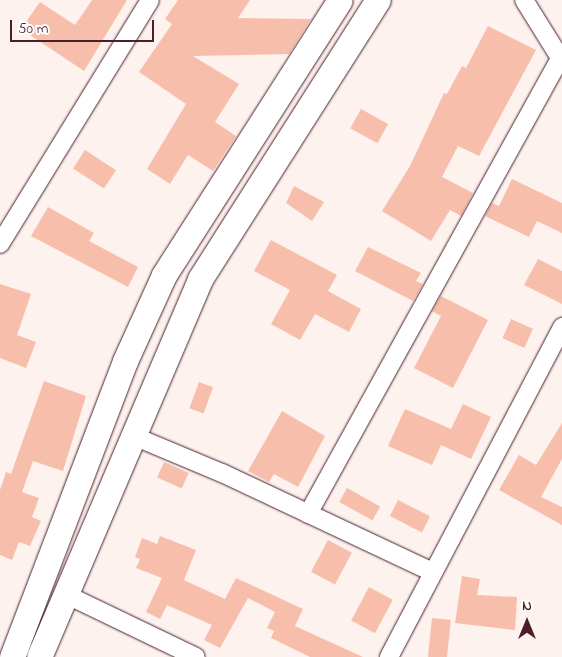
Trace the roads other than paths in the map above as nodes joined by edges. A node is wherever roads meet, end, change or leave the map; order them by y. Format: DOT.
graph roads {
  1 [pos="150,0"];
  2 [pos="340,0"];
  3 [pos="378,0"];
  4 [pos="524,0"];
  5 [pos="561,58"];
  6 [pos="0,244"];
  7 [pos="562,327"];
  8 [pos="131,435"];
  9 [pos="308,514"];
  10 [pos="430,571"];
  11 [pos="65,594"];
  12 [pos="12,657"];
  13 [pos="39,657"];
  14 [pos="196,657"];
  15 [pos="388,657"];
  1 -- 6 [label="street"];
  2 -- 12 [label="street"];
  3 -- 8 [label="street"];
  4 -- 5 [label="street"];
  5 -- 9 [label="street"];
  7 -- 10 [label="street"];
  8 -- 9 [label="street"];
  8 -- 11 [label="street"];
  9 -- 10 [label="street"];
  10 -- 15 [label="street"];
  11 -- 13 [label="street"];
  11 -- 14 [label="street"];
}
